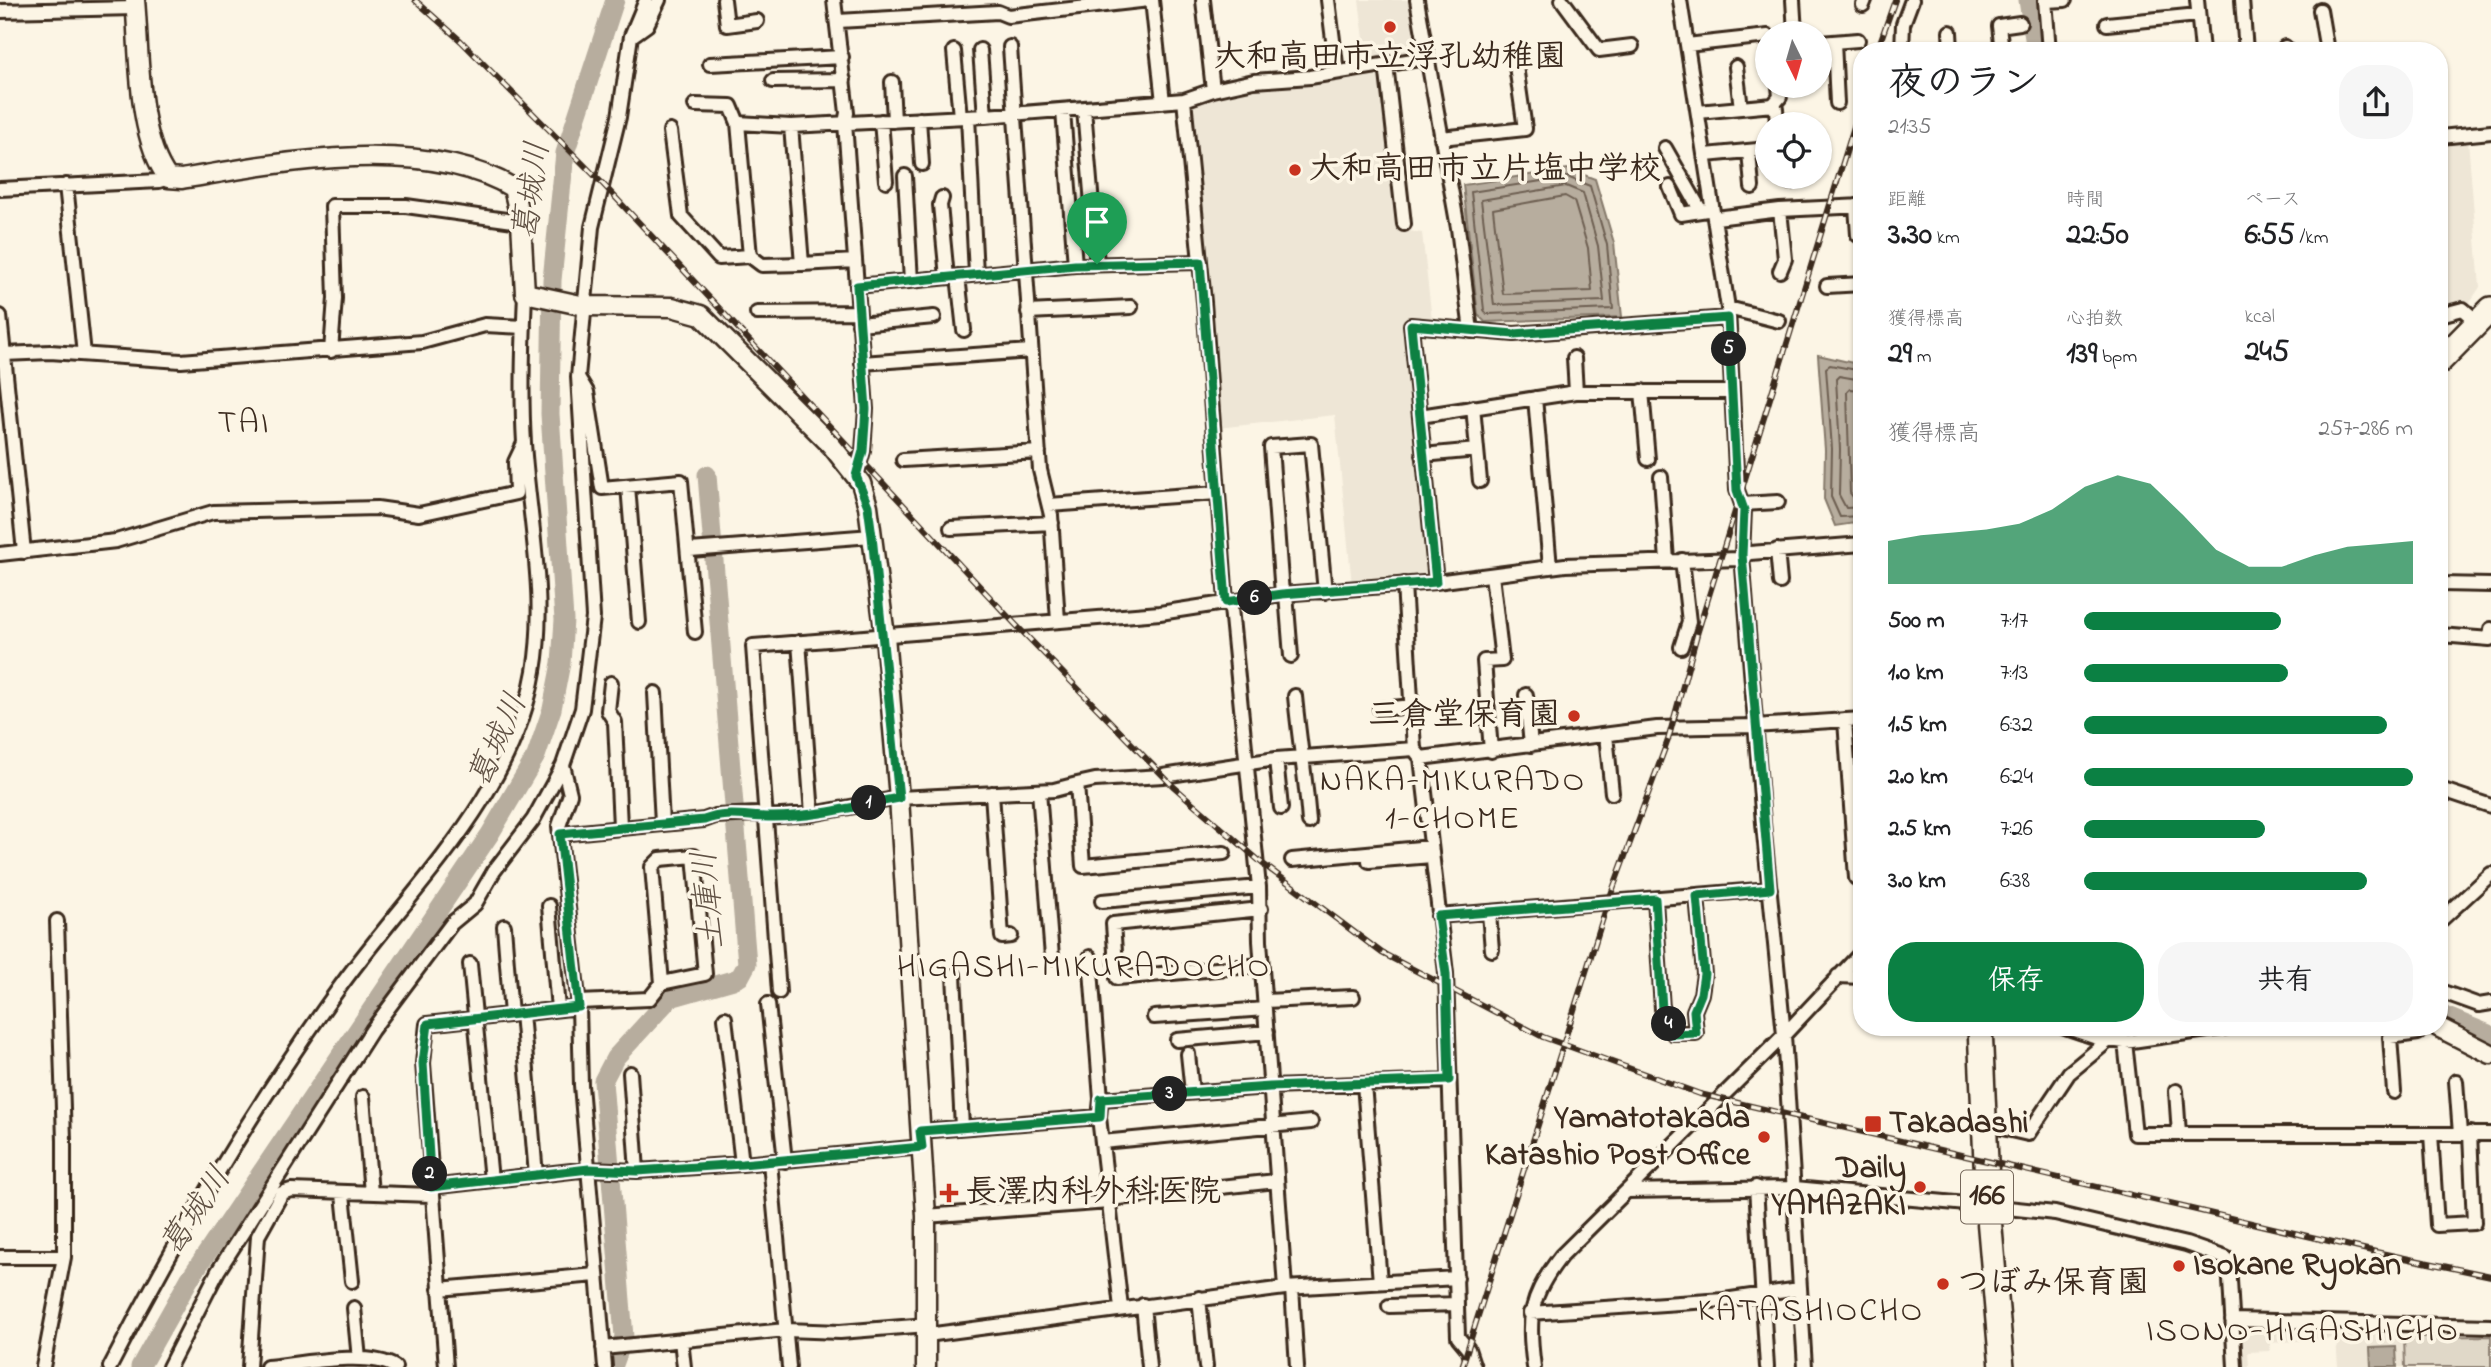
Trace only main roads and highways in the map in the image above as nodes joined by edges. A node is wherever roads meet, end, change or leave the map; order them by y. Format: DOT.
graph roads {
  1 [pos="135,4"];
  2 [pos="2486,316"];
  3 [pos="2448,353"];
  4 [pos="2448,1032"];
  5 [pos="1980,1036"];
  6 [pos="2491,1054"];
  7 [pos="926,1367"];
  8 [pos="2002,1367"];
  1 -- 7 [label="main road"];
  2 -- 3 [label="highway"];
  4 -- 6 [label="main road"];
  5 -- 8 [label="highway, 166"];
}
